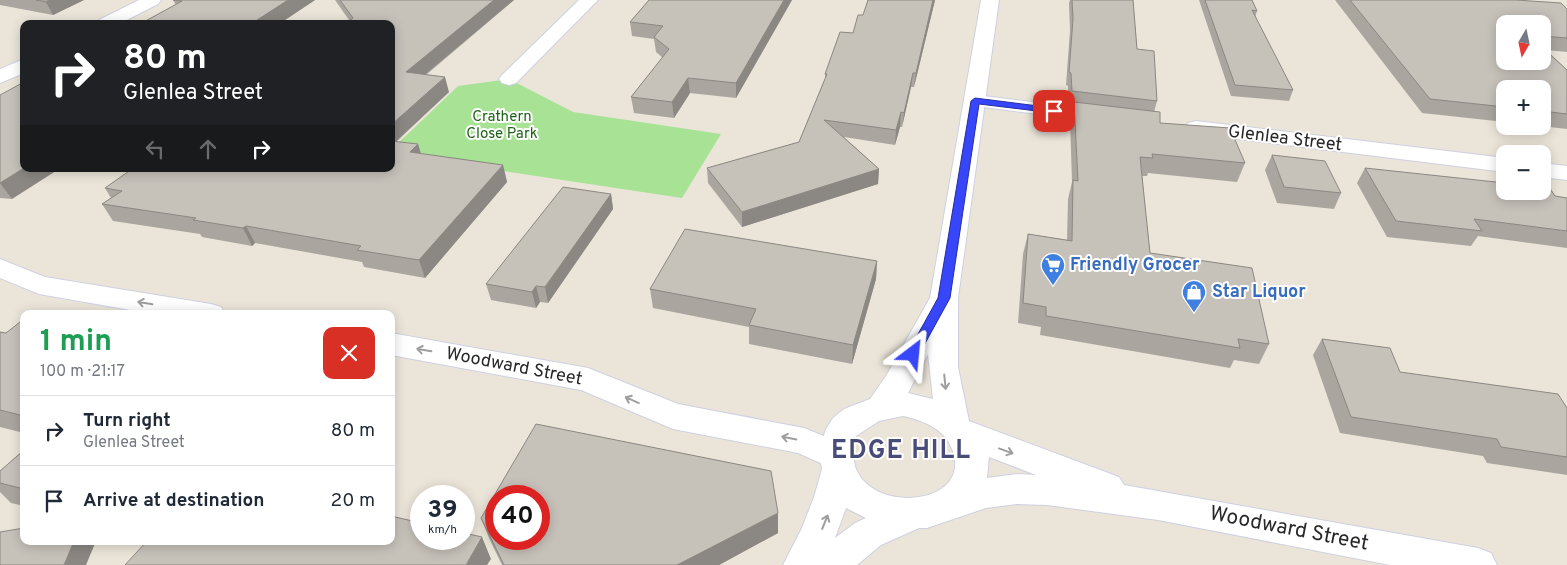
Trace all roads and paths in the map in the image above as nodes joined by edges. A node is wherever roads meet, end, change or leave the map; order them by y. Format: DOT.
graph roads {
  1 [pos="152,0"];
  2 [pos="589,0"];
  3 [pos="990,0"];
  4 [pos="113,20"];
  5 [pos="20,67"];
  6 [pos="0,77"];
  7 [pos="509,79"];
  8 [pos="975,101"];
  9 [pos="1133,120"];
  10 [pos="1172,125"];
  11 [pos="1496,164"];
  12 [pos="1551,171"];
  13 [pos="1567,172"];
  14 [pos="0,268"];
  15 [pos="944,298"];
  16 [pos="188,310"];
  17 [pos="395,345"];
  18 [pos="882,406"];
  19 [pos="957,429"];
  20 [pos="836,463"];
  21 [pos="953,502"];
  22 [pos="1158,505"];
  23 [pos="911,514"];
  24 [pos="802,565"];
  25 [pos="829,565"];
  26 [pos="1478,565"];
  1 -- 4 [label="street"];
  2 -- 7 [label="street"];
  3 -- 8 [label="street"];
  5 -- 6 [label="street"];
  8 -- 9 [label="street"];
  8 -- 15 [label="street"];
  10 -- 11 [label="street, Glenlea Street"];
  12 -- 13 [label="street"];
  16 -- 14 [label="street, one-way"];
  15 -- 18 [label="street"];
  15 -- 19 [label="street, one-way"];
  20 -- 17 [label="street, Woodward Street, one-way"];
  18 -- 19 [label="street"];
  18 -- 20 [label="street"];
  19 -- 21 [label="street"];
  19 -- 22 [label="street, Woodward Street, one-way"];
  20 -- 23 [label="street"];
  24 -- 20 [label="street, one-way"];
  21 -- 22 [label="street, Woodward Street"];
  21 -- 23 [label="street"];
  22 -- 26 [label="street, Woodward Street"];
  23 -- 25 [label="street"];
}
